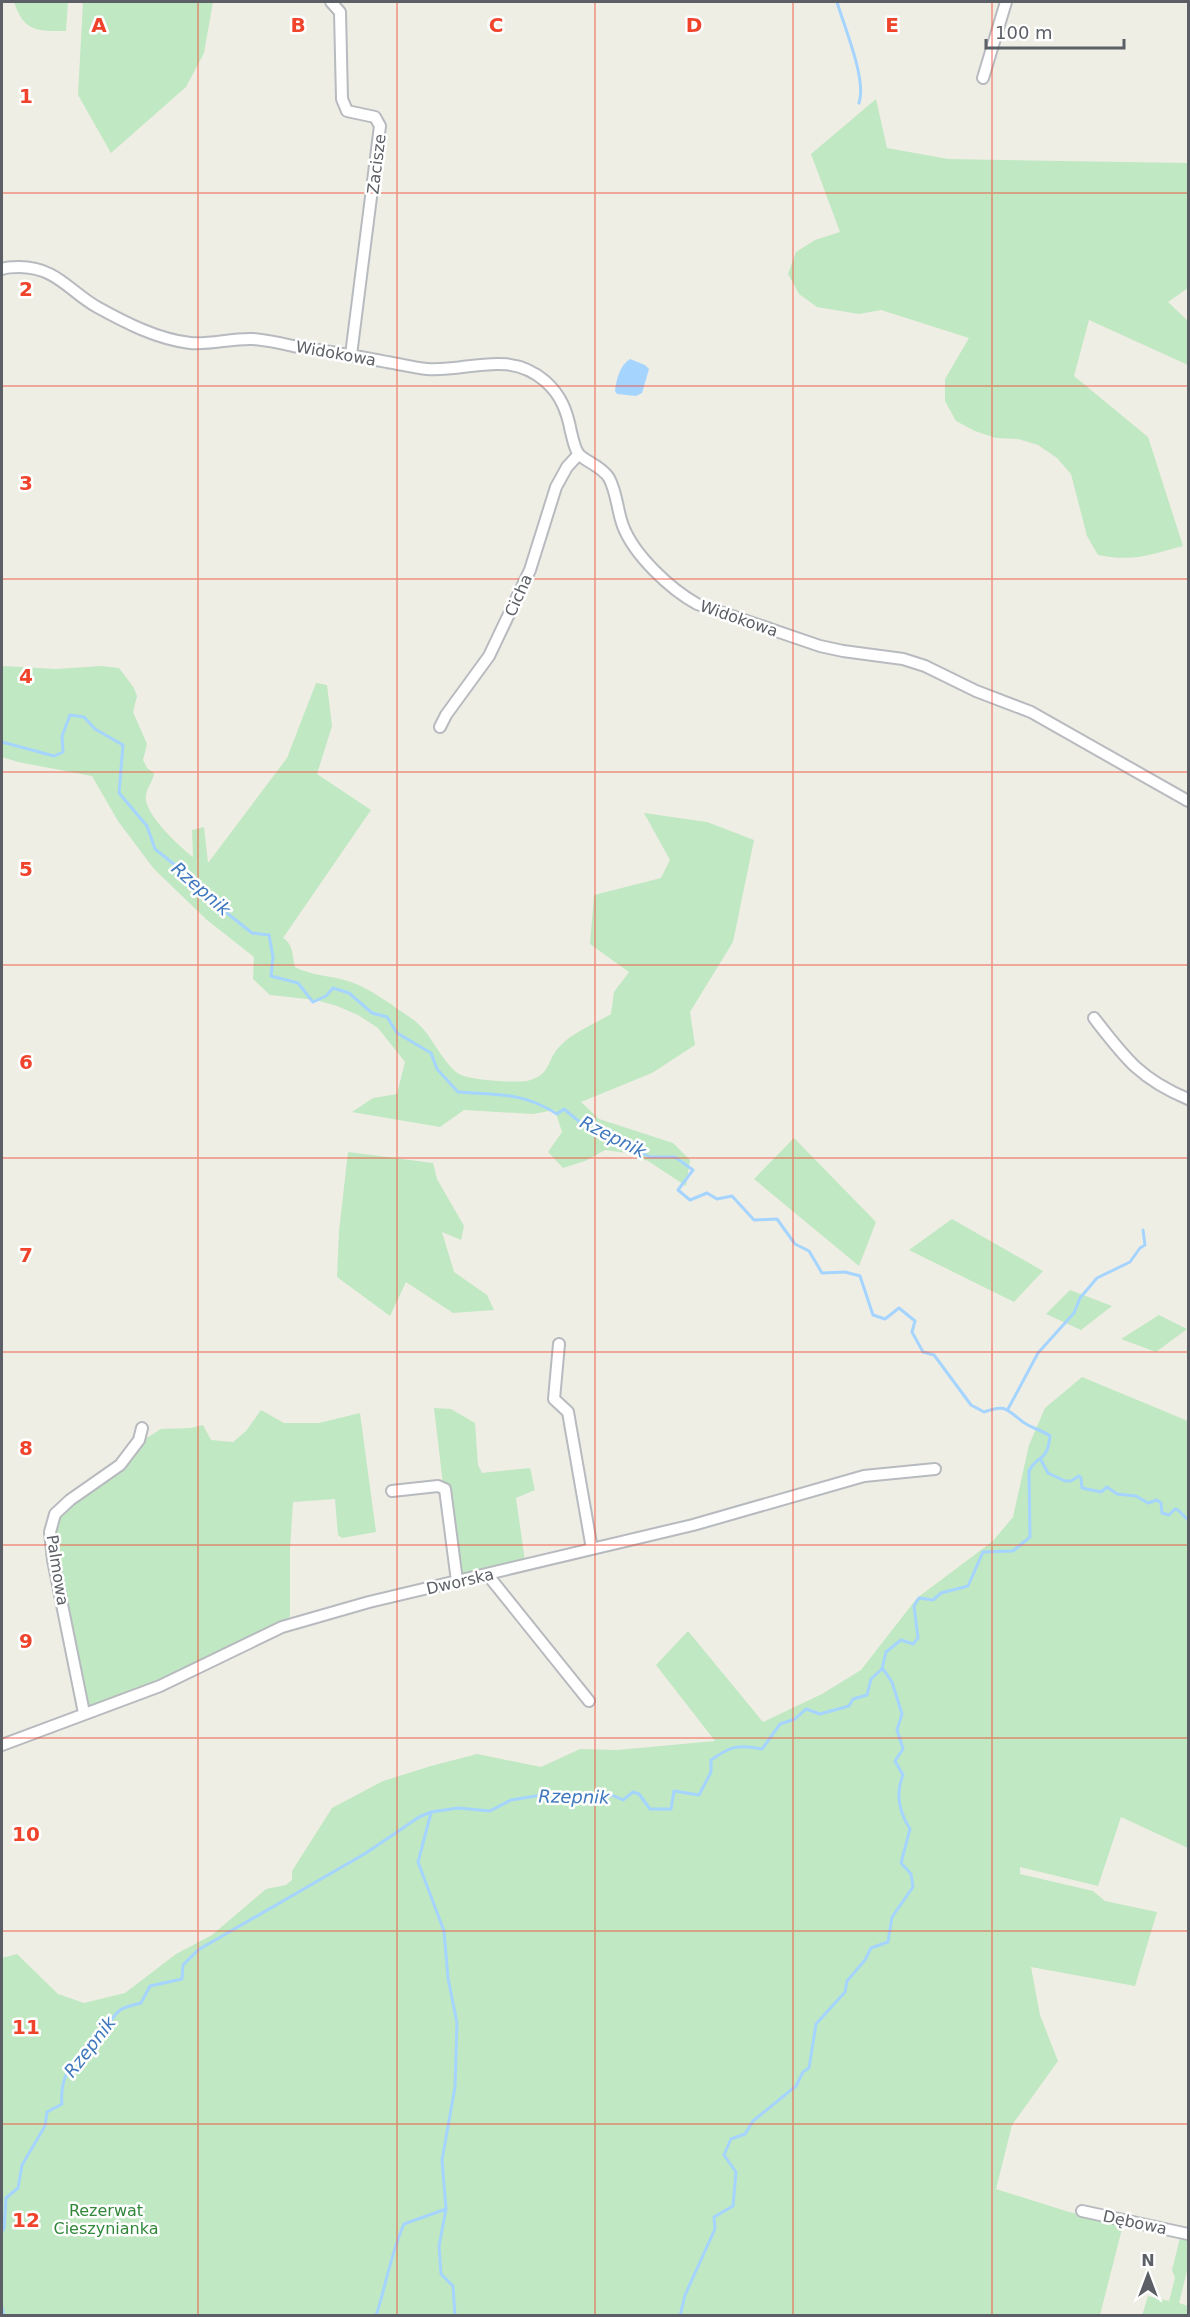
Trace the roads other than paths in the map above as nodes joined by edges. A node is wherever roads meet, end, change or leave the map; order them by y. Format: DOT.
graph roads {
  1 [pos="331,2"];
  2 [pos="1006,2"];
  3 [pos="983,78"];
  4 [pos="2,269"];
  5 [pos="351,355"];
  6 [pos="579,455"];
  7 [pos="440,727"];
  8 [pos="1188,801"];
  9 [pos="1094,1018"];
  10 [pos="1188,1099"];
  11 [pos="559,1344"];
  12 [pos="142,1428"];
  13 [pos="935,1469"];
  14 [pos="392,1491"];
  15 [pos="592,1549"];
  16 [pos="487,1574"];
  17 [pos="457,1581"];
  18 [pos="589,1701"];
  19 [pos="84,1713"];
  20 [pos="2,1745"];
  21 [pos="1082,2211"];
  22 [pos="1188,2234"];
  1 -- 5 [label="street, Zacisze"];
  2 -- 3 [label="street"];
  4 -- 5 [label="street, Widokowa"];
  5 -- 6 [label="street, Widokowa"];
  6 -- 7 [label="street, Cicha"];
  6 -- 8 [label="street, Widokowa"];
  9 -- 10 [label="street"];
  11 -- 15 [label="street"];
  12 -- 19 [label="street, Palmowa"];
  13 -- 15 [label="street, Dworska"];
  14 -- 17 [label="street"];
  15 -- 16 [label="street, Dworska"];
  16 -- 17 [label="street, Dworska"];
  16 -- 18 [label="street"];
  17 -- 19 [label="street, Dworska"];
  19 -- 20 [label="street, Dworska"];
  21 -- 22 [label="street, Dębowa"];
}
